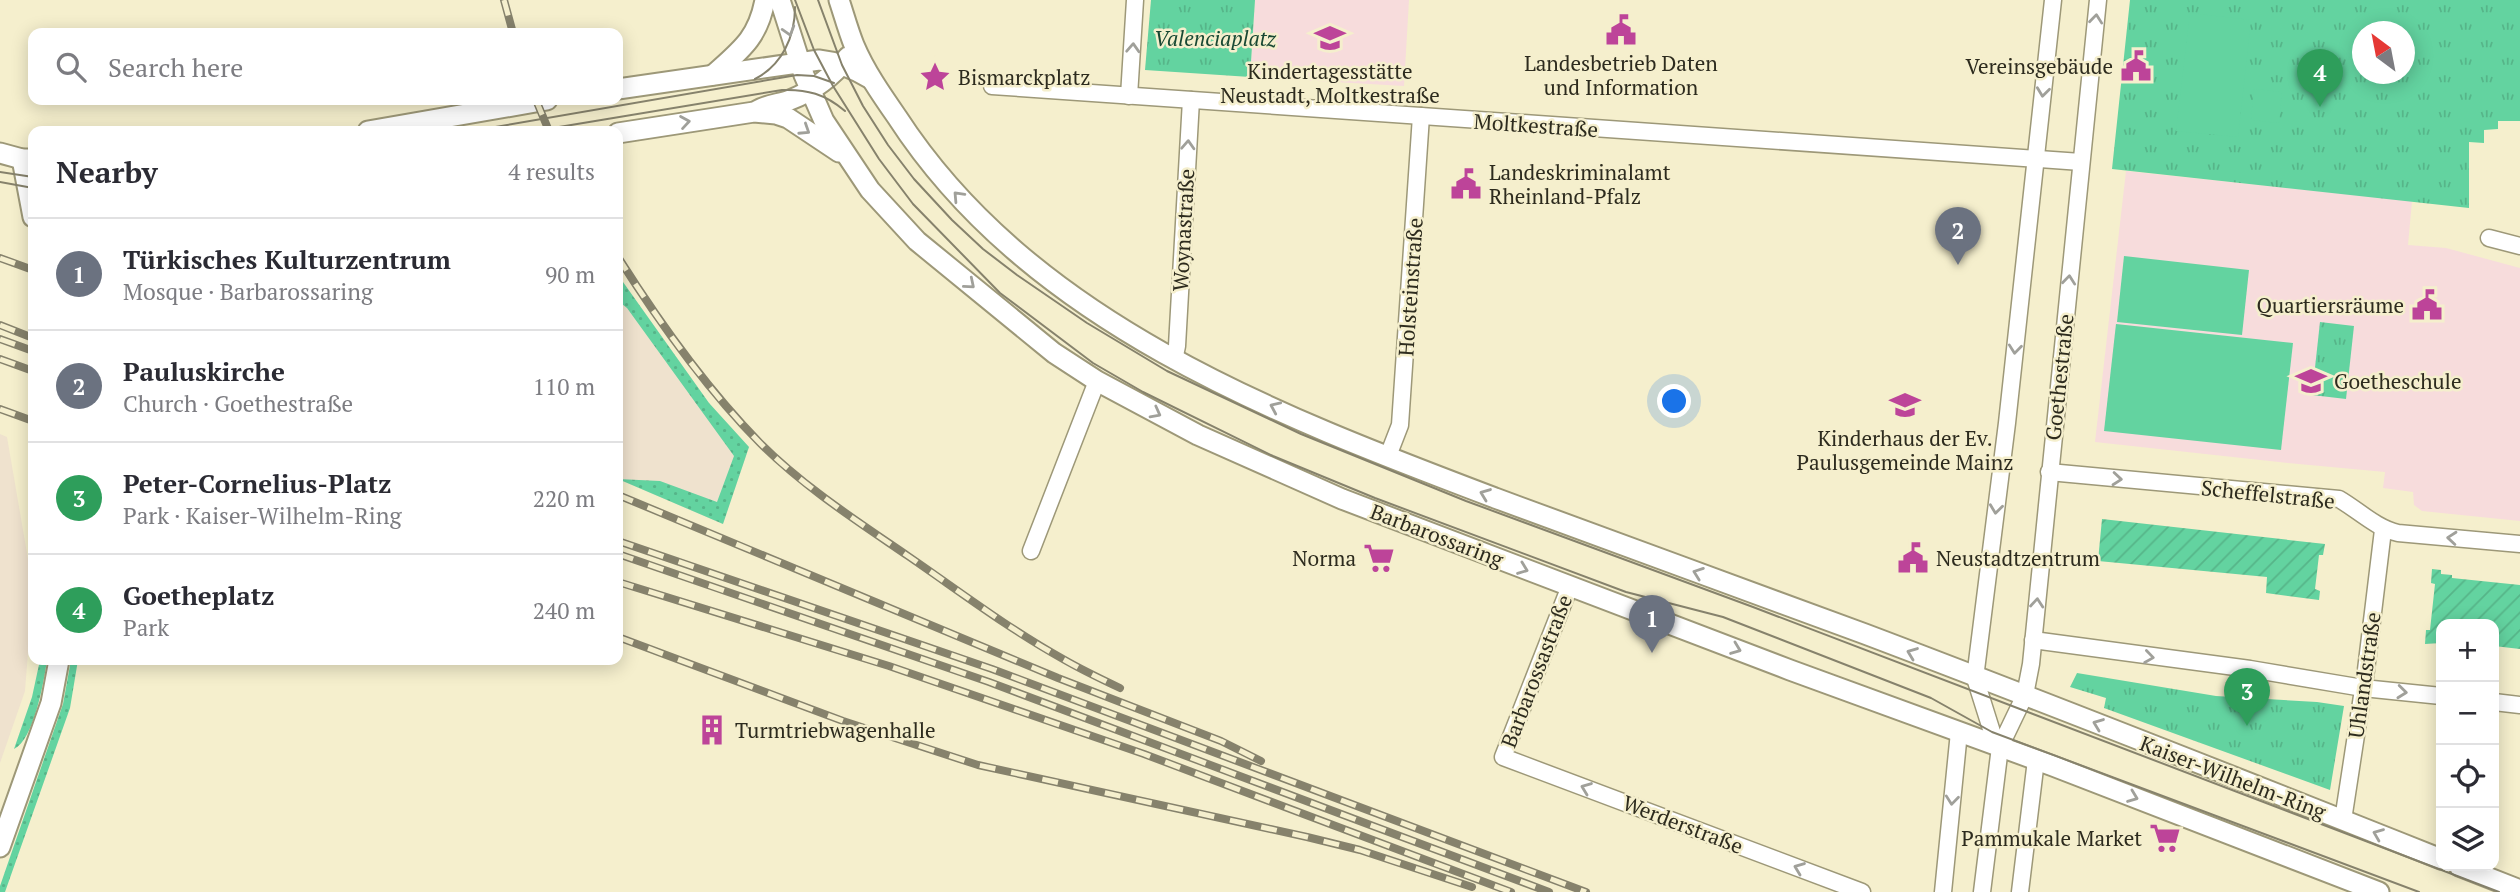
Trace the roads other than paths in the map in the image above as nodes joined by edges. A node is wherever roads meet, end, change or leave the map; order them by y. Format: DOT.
graph roads {
  1 [pos="765,0"];
  2 [pos="780,0"];
  3 [pos="839,0"];
  4 [pos="1135,0"];
  5 [pos="2053,0"];
  6 [pos="2098,0"];
  7 [pos="853,43"];
  8 [pos="799,62"];
  9 [pos="842,65"];
  10 [pos="713,75"];
  11 [pos="871,79"];
  12 [pos="992,86"];
  13 [pos="623,88"];
  14 [pos="810,91"];
  15 [pos="1129,96"];
  16 [pos="1191,100"];
  17 [pos="518,105"];
  18 [pos="754,111"];
  19 [pos="1421,116"];
  20 [pos="397,126"];
  21 [pos="623,132"];
  22 [pos="0,153"];
  23 [pos="2035,160"];
  24 [pos="28,161"];
  25 [pos="2081,162"];
  26 [pos="850,163"];
  27 [pos="2489,238"];
  28 [pos="2520,246"];
  29 [pos="1174,360"];
  30 [pos="1097,381"];
  31 [pos="1388,456"];
  32 [pos="2049,472"];
  33 [pos="2382,530"];
  34 [pos="2520,544"];
  35 [pos="1031,551"];
  36 [pos="1570,586"];
  37 [pos="2034,640"];
  38 [pos="58,665"];
  39 [pos="1975,678"];
  40 [pos="2363,688"];
  41 [pos="2025,695"];
  42 [pos="2436,695"];
  43 [pos="2499,703"];
  44 [pos="2520,705"];
  45 [pos="1959,732"];
  46 [pos="2000,747"];
  47 [pos="1503,757"];
  48 [pos="2035,760"];
  49 [pos="2343,820"];
  50 [pos="0,847"];
  51 [pos="2436,857"];
  52 [pos="2472,871"];
  53 [pos="2343,885"];
  54 [pos="2520,890"];
  55 [pos="1862,892"];
  56 [pos="1943,892"];
  57 [pos="1982,892"];
  58 [pos="2020,892"];
  59 [pos="2379,892"];
  1 -- 10 [label="street"];
  2 -- 8 [label="street, one-way"];
  3 -- 7 [label="street"];
  15 -- 4 [label="street, one-way"];
  5 -- 23 [label="street, Goethestraße, one-way"];
  25 -- 6 [label="street, Goethestraße, one-way"];
  7 -- 9 [label="street"];
  7 -- 11 [label="street"];
  8 -- 9 [label="street"];
  8 -- 10 [label="street"];
  8 -- 14 [label="street"];
  9 -- 11 [label="street"];
  9 -- 14 [label="street"];
  10 -- 13 [label="street"];
  29 -- 11 [label="street, one-way"];
  12 -- 15 [label="street, Moltkestraße"];
  14 -- 18 [label="street"];
  14 -- 26 [label="street"];
  15 -- 16 [label="street, Moltkestraße"];
  16 -- 19 [label="street, Moltkestraße"];
  29 -- 16 [label="street, Woynastraße, one-way"];
  17 -- 20 [label="street"];
  21 -- 18 [label="street, one-way"];
  18 -- 26 [label="street, one-way"];
  19 -- 23 [label="street, Moltkestraße"];
  19 -- 31 [label="street, Holsteinstraße"];
  22 -- 24 [label="street"];
  23 -- 25 [label="street, Moltkestraße"];
  23 -- 39 [label="street, Goethestraße, one-way"];
  32 -- 25 [label="street, Goethestraße, one-way"];
  26 -- 30 [label="street, Barbarossaring, one-way"];
  27 -- 28 [label="street"];
  31 -- 29 [label="street, one-way"];
  30 -- 35 [label="street"];
  30 -- 36 [label="street, Barbarossaring, one-way"];
  39 -- 31 [label="street, one-way"];
  32 -- 33 [label="street, Scheffelstraße, one-way"];
  37 -- 32 [label="street, Goethestraße, one-way"];
  34 -- 33 [label="street, one-way"];
  33 -- 40 [label="street, Uhlandstraße"];
  36 -- 45 [label="street, Barbarossaring, one-way"];
  36 -- 47 [label="street, Barbarossastraße"];
  37 -- 40 [label="street, one-way"];
  37 -- 41 [label="street, Goethestraße"];
  38 -- 50 [label="street"];
  39 -- 41 [label="street"];
  39 -- 46 [label="street, Goethestraße"];
  40 -- 42 [label="street, one-way"];
  40 -- 49 [label="street, Uhlandstraße"];
  41 -- 46 [label="street, Goethestraße"];
  49 -- 41 [label="street, Kaiser-Wilhelm-Ring, one-way"];
  43 -- 44 [label="street"];
  45 -- 46 [label="street, Barbarossaring"];
  45 -- 56 [label="street, one-way"];
  46 -- 48 [label="street"];
  46 -- 57 [label="street, Goethestraße"];
  55 -- 47 [label="street, Werderstraße, one-way"];
  48 -- 53 [label="street, one-way"];
  48 -- 58 [label="street"];
  51 -- 49 [label="street, Kaiser-Wilhelm-Ring, one-way"];
  52 -- 54 [label="street"];
  53 -- 59 [label="street"];
}
